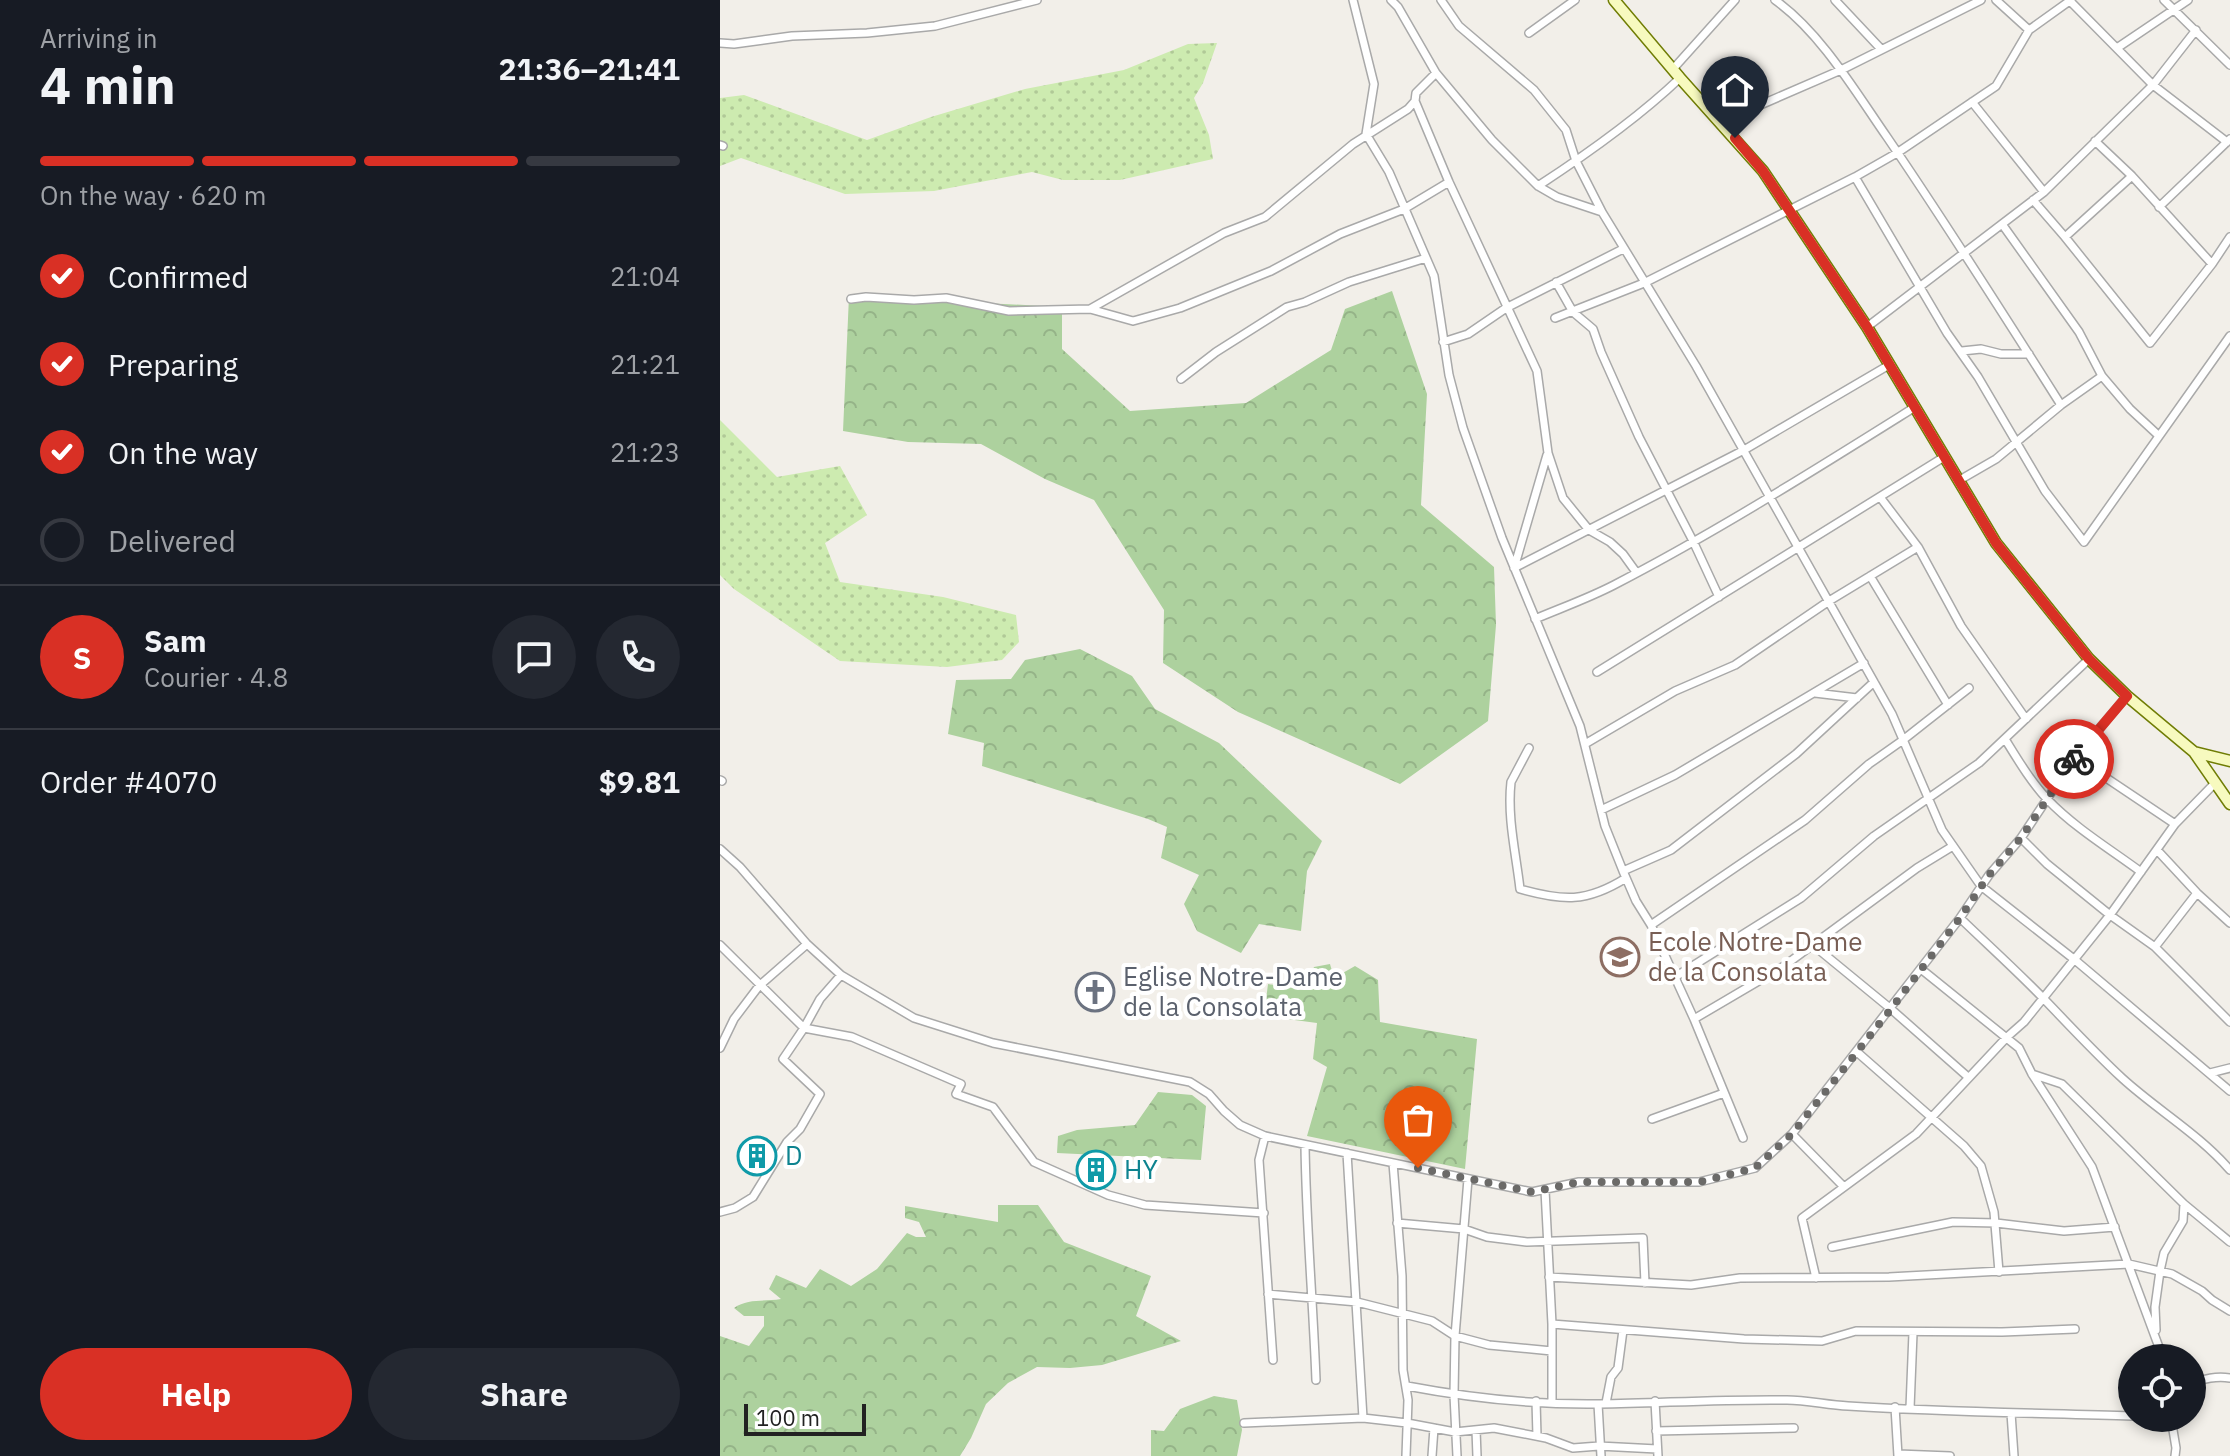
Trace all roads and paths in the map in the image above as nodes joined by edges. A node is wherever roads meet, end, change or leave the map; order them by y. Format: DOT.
graph roads {
  1 [pos="1037,0"];
  2 [pos="1353,0"];
  3 [pos="1391,0"];
  4 [pos="1441,0"];
  5 [pos="1575,0"];
  6 [pos="1614,0"];
  7 [pos="1735,0"];
  8 [pos="1775,0"];
  9 [pos="1835,0"];
  10 [pos="1981,0"];
  11 [pos="1996,0"];
  12 [pos="2070,0"];
  13 [pos="2164,0"];
  14 [pos="2188,0"];
  15 [pos="2173,10"];
  16 [pos="2029,30"];
  17 [pos="2196,30"];
  18 [pos="1529,33"];
  19 [pos="720,43"];
  20 [pos="2117,48"];
  21 [pos="1881,49"];
  22 [pos="2230,65"];
  23 [pos="1841,70"];
  24 [pos="1436,73"];
  25 [pos="1677,74"];
  26 [pos="2153,85"];
  27 [pos="1415,101"];
  28 [pos="1972,102"];
  29 [pos="1721,122"];
  30 [pos="1366,134"];
  31 [pos="2095,141"];
  32 [pos="2228,141"];
  33 [pos="1897,153"];
  34 [pos="1576,161"];
  35 [pos="2132,176"];
  36 [pos="1855,177"];
  37 [pos="1449,182"];
  38 [pos="1538,186"];
  39 [pos="2044,192"];
  40 [pos="2033,200"];
  41 [pos="2159,207"];
  42 [pos="1404,209"];
  43 [pos="1788,209"];
  44 [pos="1602,212"];
  45 [pos="2002,224"];
  46 [pos="2065,237"];
  47 [pos="2230,237"];
  48 [pos="1623,249"];
  49 [pos="1963,253"];
  50 [pos="1426,258"];
  51 [pos="2212,264"];
  52 [pos="1556,282"];
  53 [pos="1644,283"];
  54 [pos="1919,286"];
  55 [pos="851,299"];
  56 [pos="1506,308"];
  57 [pos="1090,309"];
  58 [pos="1573,312"];
  59 [pos="1555,318"];
  60 [pos="1867,327"];
  61 [pos="2230,336"];
  62 [pos="1443,342"];
  63 [pos="1962,351"];
  64 [pos="2029,354"];
  65 [pos="1889,365"];
  66 [pos="2102,376"];
  67 [pos="1181,379"];
  68 [pos="2061,405"];
  69 [pos="1915,407"];
  70 [pos="2158,435"];
  71 [pos="2016,441"];
  72 [pos="1744,450"];
  73 [pos="1548,453"];
  74 [pos="1944,457"];
  75 [pos="1958,481"];
  76 [pos="1667,490"];
  77 [pos="1770,497"];
  78 [pos="1880,497"];
  79 [pos="1589,530"];
  80 [pos="1693,541"];
  81 [pos="1918,547"];
  82 [pos="1799,548"];
  83 [pos="1514,568"];
  84 [pos="1636,572"];
  85 [pos="1870,576"];
  86 [pos="1719,597"];
  87 [pos="1829,601"];
  88 [pos="1535,619"];
  89 [pos="2089,659"];
  90 [pos="1864,663"];
  91 [pos="1597,672"];
  92 [pos="1874,682"];
  93 [pos="1969,688"];
  94 [pos="1813,693"];
  95 [pos="2127,696"];
  96 [pos="1857,698"];
  97 [pos="1948,705"];
  98 [pos="2026,719"];
  99 [pos="2005,739"];
  100 [pos="1903,740"];
  101 [pos="1585,744"];
  102 [pos="1529,748"];
  103 [pos="2194,752"];
  104 [pos="2075,757"];
  105 [pos="2230,761"];
  106 [pos="2215,783"];
  107 [pos="1928,798"];
  108 [pos="2048,800"];
  109 [pos="2230,804"];
  110 [pos="1601,810"];
  111 [pos="2175,824"];
  112 [pos="2021,838"];
  113 [pos="1953,846"];
  114 [pos="720,849"];
  115 [pos="2157,850"];
  116 [pos="2141,872"];
  117 [pos="1624,874"];
  118 [pos="1981,886"];
  119 [pos="2197,893"];
  120 [pos="2110,915"];
  121 [pos="1960,918"];
  122 [pos="2230,923"];
  123 [pos="1651,925"];
  124 [pos="807,944"];
  125 [pos="720,945"];
  126 [pos="1813,945"];
  127 [pos="2155,947"];
  128 [pos="2075,960"];
  129 [pos="1921,969"];
  130 [pos="841,975"];
  131 [pos="1675,977"];
  132 [pos="759,986"];
  133 [pos="2044,999"];
  134 [pos="1891,1009"];
  135 [pos="1694,1019"];
  136 [pos="2230,1022"];
  137 [pos="804,1028"];
  138 [pos="2007,1037"];
  139 [pos="720,1048"];
  140 [pos="1857,1052"];
  141 [pos="2230,1068"];
  142 [pos="2210,1073"];
  143 [pos="2032,1074"];
  144 [pos="1968,1077"];
  145 [pos="2230,1091"];
  146 [pos="1724,1093"];
  147 [pos="1931,1117"];
  148 [pos="1652,1119"];
  149 [pos="1792,1134"];
  150 [pos="1265,1136"];
  151 [pos="1743,1138"];
  152 [pos="1305,1145"];
  153 [pos="1347,1153"];
  154 [pos="1393,1163"];
  155 [pos="2230,1170"];
  156 [pos="1468,1179"];
  157 [pos="1843,1186"];
  158 [pos="1545,1190"];
  159 [pos="2184,1204"];
  160 [pos="720,1212"];
  161 [pos="1264,1213"];
  162 [pos="1397,1223"];
  163 [pos="1996,1223"];
  164 [pos="2115,1227"];
  165 [pos="1464,1229"];
  166 [pos="1549,1240"];
  167 [pos="2230,1242"];
  168 [pos="1832,1247"];
  169 [pos="2129,1264"];
  170 [pos="2160,1271"];
  171 [pos="1999,1272"];
  172 [pos="1549,1277"];
  173 [pos="1816,1278"];
  174 [pos="1645,1283"];
  175 [pos="1268,1294"];
  176 [pos="1313,1298"];
  177 [pos="1357,1302"];
  178 [pos="2230,1311"];
  179 [pos="1402,1314"];
  180 [pos="1552,1324"];
  181 [pos="2075,1329"];
  182 [pos="1623,1330"];
  183 [pos="1913,1333"];
  184 [pos="1455,1336"];
  185 [pos="2157,1341"];
  186 [pos="2158,1344"];
  187 [pos="1552,1351"];
  188 [pos="1273,1360"];
  189 [pos="2230,1378"];
  190 [pos="2206,1379"];
  191 [pos="1316,1380"];
  192 [pos="1407,1386"];
  193 [pos="1454,1395"];
  194 [pos="1536,1401"];
  195 [pos="1655,1401"];
  196 [pos="1552,1402"];
  197 [pos="1602,1404"];
  198 [pos="1895,1407"];
  199 [pos="1910,1408"];
  200 [pos="2011,1413"];
  201 [pos="2118,1416"];
  202 [pos="1363,1418"];
  203 [pos="1244,1423"];
  204 [pos="1407,1423"];
  205 [pos="1434,1428"];
  206 [pos="1794,1428"];
  207 [pos="1476,1430"];
  208 [pos="1656,1431"];
  209 [pos="1455,1432"];
  210 [pos="2173,1432"];
  211 [pos="1537,1436"];
  212 [pos="1565,1445"];
  213 [pos="1599,1446"];
  214 [pos="1658,1452"];
  215 [pos="1898,1455"];
  216 [pos="1406,1456"];
  217 [pos="1432,1456"];
  218 [pos="1457,1456"];
  219 [pos="1477,1456"];
  220 [pos="1565,1456"];
  221 [pos="1601,1456"];
  222 [pos="1950,1456"];
  223 [pos="2014,1456"];
  224 [pos="2175,1456"];
  1 -- 19 [label="street"];
  2 -- 30 [label="street"];
  3 -- 24 [label="street"];
  4 -- 34 [label="street"];
  5 -- 18 [label="street"];
  6 -- 25 [label="street"];
  7 -- 25 [label="street"];
  8 -- 23 [label="street"];
  9 -- 21 [label="street"];
  10 -- 21 [label="street"];
  11 -- 16 [label="street"];
  12 -- 16 [label="street"];
  12 -- 20 [label="street"];
  13 -- 15 [label="street"];
  14 -- 15 [label="street"];
  15 -- 17 [label="street"];
  15 -- 20 [label="street"];
  16 -- 28 [label="street"];
  17 -- 22 [label="street"];
  17 -- 26 [label="street"];
  20 -- 26 [label="street"];
  21 -- 23 [label="street"];
  23 -- 29 [label="street"];
  23 -- 33 [label="street"];
  24 -- 27 [label="street"];
  24 -- 38 [label="street"];
  25 -- 29 [label="street"];
  25 -- 34 [label="street"];
  26 -- 31 [label="street"];
  26 -- 32 [label="street"];
  27 -- 30 [label="street"];
  27 -- 37 [label="street"];
  28 -- 33 [label="street"];
  28 -- 39 [label="street"];
  29 -- 43 [label="street"];
  30 -- 42 [label="street"];
  30 -- 57 [label="street"];
  31 -- 35 [label="street"];
  31 -- 39 [label="street"];
  32 -- 41 [label="street"];
  33 -- 36 [label="street"];
  33 -- 49 [label="street"];
  34 -- 38 [label="street"];
  34 -- 44 [label="street"];
  35 -- 41 [label="street"];
  35 -- 46 [label="street"];
  36 -- 43 [label="street"];
  36 -- 54 [label="street"];
  37 -- 42 [label="street"];
  37 -- 56 [label="street"];
  38 -- 44 [label="street"];
  39 -- 40 [label="street"];
  40 -- 45 [label="street"];
  40 -- 46 [label="street"];
  41 -- 51 [label="street"];
  42 -- 50 [label="street"];
  42 -- 57 [label="street"];
  43 -- 53 [label="street"];
  43 -- 60 [label="street"];
  44 -- 48 [label="street"];
  45 -- 49 [label="street"];
  45 -- 66 [label="street"];
  46 -- 51 [label="street"];
  47 -- 51 [label="street"];
  48 -- 52 [label="street"];
  48 -- 53 [label="street"];
  49 -- 54 [label="street"];
  49 -- 64 [label="street"];
  50 -- 62 [label="street"];
  50 -- 67 [label="street"];
  52 -- 56 [label="street"];
  52 -- 58 [label="street"];
  53 -- 58 [label="street"];
  53 -- 72 [label="street"];
  54 -- 60 [label="street"];
  54 -- 63 [label="street"];
  55 -- 57 [label="street"];
  56 -- 62 [label="street"];
  56 -- 73 [label="street"];
  58 -- 59 [label="street"];
  58 -- 76 [label="street"];
  60 -- 65 [label="street"];
  61 -- 70 [label="street"];
  62 -- 83 [label="street"];
  63 -- 64 [label="street"];
  63 -- 71 [label="street"];
  64 -- 68 [label="street"];
  65 -- 69 [label="street"];
  65 -- 72 [label="street"];
  66 -- 68 [label="street"];
  66 -- 70 [label="street"];
  68 -- 71 [label="street"];
  69 -- 74 [label="street"];
  69 -- 77 [label="street"];
  70 -- 71 [label="street"];
  71 -- 75 [label="street"];
  72 -- 76 [label="street"];
  72 -- 77 [label="street"];
  73 -- 79 [label="street"];
  73 -- 83 [label="street"];
  74 -- 75 [label="street"];
  74 -- 78 [label="street"];
  75 -- 89 [label="street"];
  76 -- 79 [label="street"];
  76 -- 80 [label="street"];
  77 -- 80 [label="street"];
  77 -- 82 [label="street"];
  78 -- 81 [label="street"];
  78 -- 82 [label="street"];
  79 -- 83 [label="street"];
  79 -- 84 [label="street"];
  80 -- 84 [label="street"];
  80 -- 86 [label="street"];
  81 -- 85 [label="street"];
  81 -- 98 [label="street"];
  82 -- 86 [label="street"];
  82 -- 87 [label="street"];
  83 -- 88 [label="street"];
  84 -- 88 [label="street"];
  85 -- 87 [label="street"];
  85 -- 97 [label="street"];
  86 -- 91 [label="street"];
  87 -- 90 [label="street"];
  87 -- 101 [label="street"];
  88 -- 101 [label="street"];
  89 -- 95 [label="street"];
  89 -- 98 [label="street"];
  90 -- 92 [label="street"];
  90 -- 94 [label="street"];
  92 -- 96 [label="street"];
  92 -- 100 [label="street"];
  93 -- 97 [label="street"];
  94 -- 96 [label="street"];
  94 -- 110 [label="street"];
  95 -- 103 [label="street"];
  95 -- 104 [label="street"];
  96 -- 117 [label="street"];
  97 -- 100 [label="street"];
  98 -- 99 [label="street"];
  99 -- 107 [label="street"];
  99 -- 108 [label="street"];
  100 -- 107 [label="street"];
  100 -- 123 [label="street"];
  101 -- 110 [label="street"];
  102 -- 117 [label="street"];
  103 -- 105 [label="street"];
  103 -- 106 [label="street"];
  104 -- 108 [label="street"];
  104 -- 111 [label="street"];
  106 -- 109 [label="street"];
  106 -- 111 [label="street"];
  107 -- 113 [label="street"];
  107 -- 131 [label="street"];
  108 -- 112 [label="street"];
  108 -- 116 [label="street"];
  110 -- 117 [label="street"];
  111 -- 115 [label="street"];
  112 -- 118 [label="street"];
  112 -- 120 [label="street"];
  113 -- 118 [label="street"];
  113 -- 126 [label="street"];
  114 -- 124 [label="street"];
  115 -- 116 [label="street"];
  115 -- 119 [label="street"];
  116 -- 120 [label="street"];
  117 -- 123 [label="street"];
  118 -- 121 [label="street"];
  118 -- 128 [label="street"];
  119 -- 122 [label="street"];
  119 -- 127 [label="street"];
  120 -- 127 [label="street"];
  120 -- 128 [label="street"];
  121 -- 129 [label="street"];
  121 -- 133 [label="street"];
  123 -- 131 [label="street"];
  124 -- 130 [label="street"];
  124 -- 132 [label="street"];
  125 -- 132 [label="street"];
  126 -- 134 [label="street"];
  126 -- 135 [label="street"];
  127 -- 136 [label="street"];
  128 -- 133 [label="street"];
  128 -- 142 [label="street"];
  129 -- 134 [label="street"];
  129 -- 138 [label="street"];
  130 -- 137 [label="street"];
  130 -- 150 [label="street"];
  131 -- 135 [label="street"];
  132 -- 137 [label="street"];
  132 -- 139 [label="street"];
  133 -- 138 [label="street"];
  133 -- 155 [label="street"];
  134 -- 140 [label="street"];
  134 -- 144 [label="street"];
  135 -- 146 [label="street"];
  137 -- 160 [label="street"];
  137 -- 161 [label="street"];
  138 -- 143 [label="street"];
  138 -- 144 [label="street"];
  140 -- 147 [label="street"];
  140 -- 149 [label="street"];
  141 -- 142 [label="street"];
  142 -- 145 [label="street"];
  143 -- 159 [label="street"];
  143 -- 164 [label="street"];
  144 -- 147 [label="street"];
  146 -- 148 [label="street"];
  146 -- 151 [label="street"];
  147 -- 157 [label="street"];
  147 -- 163 [label="street"];
  149 -- 157 [label="street"];
  149 -- 158 [label="street"];
  150 -- 152 [label="street"];
  150 -- 161 [label="street"];
  152 -- 153 [label="street"];
  152 -- 176 [label="street"];
  153 -- 154 [label="street"];
  153 -- 177 [label="street"];
  154 -- 156 [label="street"];
  154 -- 162 [label="street"];
  156 -- 158 [label="street"];
  156 -- 165 [label="street"];
  157 -- 173 [label="street"];
  158 -- 166 [label="street"];
  159 -- 167 [label="street"];
  159 -- 170 [label="street"];
  161 -- 175 [label="street"];
  162 -- 165 [label="street"];
  162 -- 179 [label="street"];
  163 -- 164 [label="street"];
  163 -- 168 [label="street"];
  163 -- 171 [label="street"];
  164 -- 169 [label="street"];
  165 -- 166 [label="street"];
  165 -- 184 [label="street"];
  166 -- 172 [label="street"];
  166 -- 174 [label="street"];
  169 -- 170 [label="street"];
  169 -- 171 [label="street"];
  169 -- 185 [label="street"];
  170 -- 178 [label="street"];
  170 -- 185 [label="street"];
  171 -- 173 [label="street"];
  172 -- 174 [label="street"];
  172 -- 180 [label="street"];
  173 -- 174 [label="street"];
  175 -- 176 [label="street"];
  175 -- 188 [label="street"];
  176 -- 177 [label="street"];
  176 -- 191 [label="street"];
  177 -- 179 [label="street"];
  177 -- 202 [label="street"];
  179 -- 184 [label="street"];
  179 -- 192 [label="street"];
  180 -- 182 [label="street"];
  180 -- 187 [label="street"];
  181 -- 183 [label="street"];
  182 -- 183 [label="street"];
  182 -- 197 [label="street"];
  183 -- 199 [label="street"];
  184 -- 187 [label="street"];
  184 -- 193 [label="street"];
  185 -- 186 [label="street"];
  187 -- 196 [label="street"];
  189 -- 190 [label="street"];
  192 -- 193 [label="street"];
  192 -- 204 [label="street"];
  193 -- 194 [label="street"];
  193 -- 209 [label="street"];
  194 -- 196 [label="street"];
  194 -- 211 [label="street"];
  195 -- 197 [label="street"];
  195 -- 198 [label="street"];
  195 -- 208 [label="street"];
  196 -- 197 [label="street"];
  197 -- 213 [label="street"];
  198 -- 199 [label="street"];
  198 -- 215 [label="street"];
  199 -- 200 [label="street"];
  200 -- 201 [label="street"];
  200 -- 223 [label="street"];
  202 -- 203 [label="street"];
  202 -- 204 [label="street"];
  204 -- 205 [label="street"];
  204 -- 216 [label="street"];
  205 -- 209 [label="street"];
  205 -- 217 [label="street"];
  206 -- 208 [label="street"];
  207 -- 209 [label="street"];
  207 -- 211 [label="street"];
  207 -- 219 [label="street"];
  208 -- 214 [label="street"];
  209 -- 218 [label="street"];
  210 -- 224 [label="street"];
  211 -- 212 [label="street"];
  212 -- 213 [label="street"];
  212 -- 220 [label="street"];
  213 -- 214 [label="street"];
  213 -- 221 [label="street"];
  215 -- 222 [label="street"];
}
